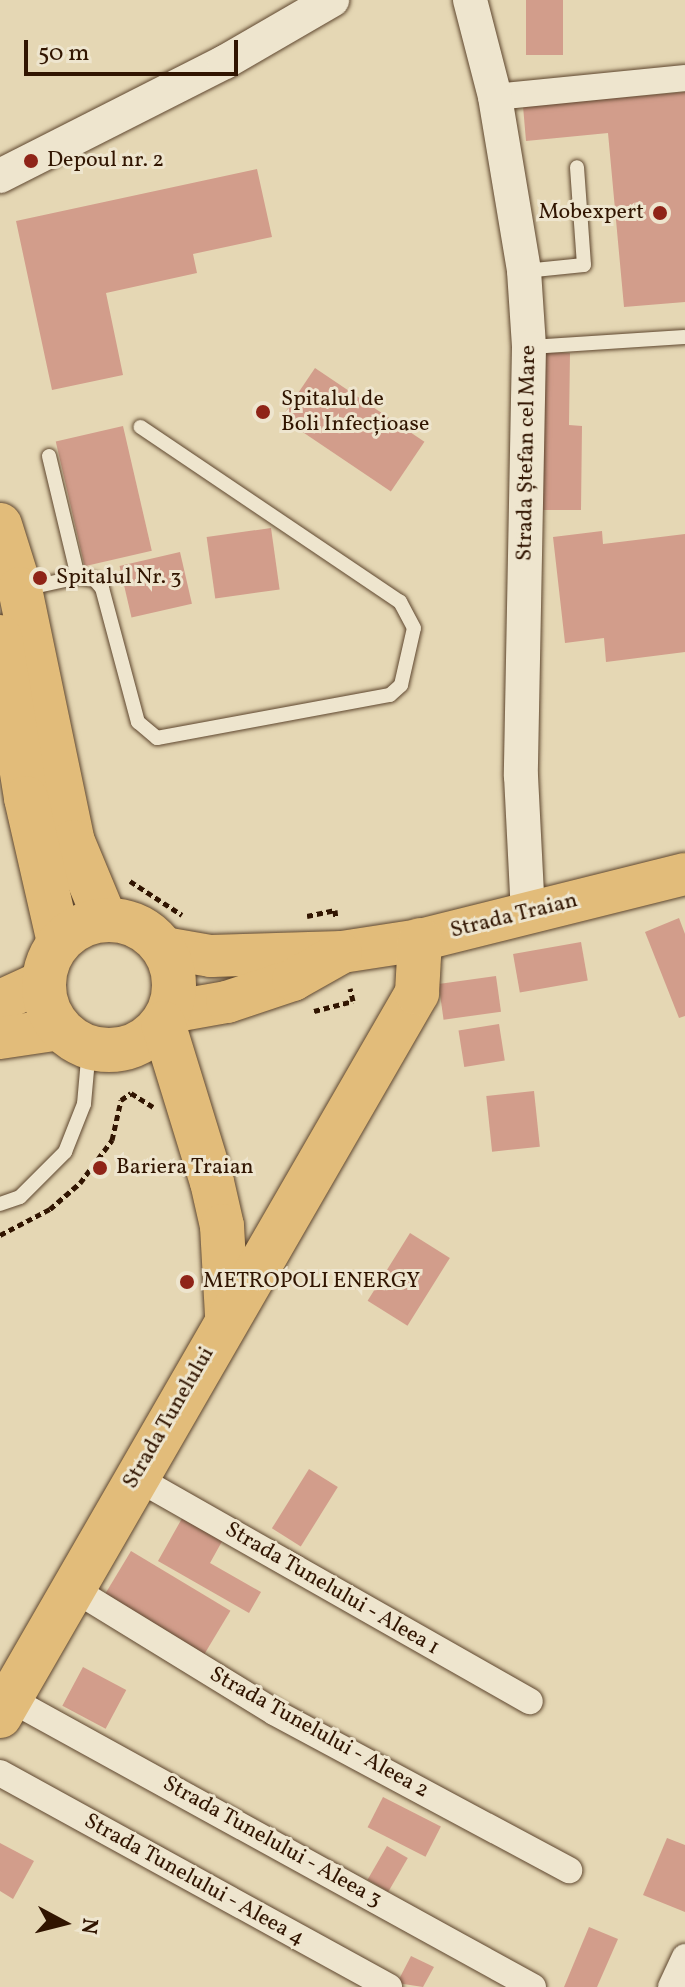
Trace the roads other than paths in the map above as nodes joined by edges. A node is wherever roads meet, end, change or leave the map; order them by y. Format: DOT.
graph roads {
  1 [pos="332,0"];
  2 [pos="470,0"];
  3 [pos="685,78"];
  4 [pos="495,97"];
  5 [pos="577,167"];
  6 [pos="0,176"];
  7 [pos="524,271"];
  8 [pos="685,337"];
  9 [pos="529,347"];
  10 [pos="141,427"];
  11 [pos="49,456"];
  12 [pos="0,525"];
  13 [pos="78,577"];
  14 [pos="20,589"];
  15 [pos="0,637"];
  16 [pos="685,874"];
  17 [pos="528,912"];
  18 [pos="105,919"];
  19 [pos="420,940"];
  20 [pos="164,948"];
  21 [pos="342,952"];
  22 [pos="52,962"];
  23 [pos="0,1001"];
  24 [pos="166,1018"];
  25 [pos="0,1038"];
  26 [pos="90,1043"];
  27 [pos="182,1097"];
  28 [pos="0,1204"];
  29 [pos="227,1315"];
  30 [pos="135,1477"];
  31 [pos="72,1588"];
  32 [pos="530,1701"];
  33 [pos="5,1707"];
  34 [pos="0,1773"];
  35 [pos="569,1870"];
  36 [pos="685,1957"];
  37 [pos="389,1987"];
  38 [pos="533,1987"];
  39 [pos="671,1987"];
  1 -- 6 [label="street"];
  2 -- 4 [label="street, Strada Ștefan cel Mare"];
  3 -- 4 [label="street"];
  4 -- 7 [label="street, Strada Ștefan cel Mare"];
  5 -- 7 [label="lane"];
  7 -- 9 [label="street, Strada Ștefan cel Mare"];
  8 -- 9 [label="lane"];
  9 -- 17 [label="street, Strada Ștefan cel Mare"];
  10 -- 13 [label="lane"];
  11 -- 13 [label="lane"];
  12 -- 14 [label="highway"];
  13 -- 14 [label="lane"];
  14 -- 18 [label="highway"];
  15 -- 22 [label="highway"];
  16 -- 17 [label="main road, Strada Traian"];
  17 -- 19 [label="main road, Strada Traian"];
  18 -- 20 [label="highway"];
  18 -- 22 [label="highway"];
  19 -- 21 [label="main road, Strada Traian"];
  19 -- 29 [label="highway, Strada Tunelului"];
  20 -- 21 [label="main road, Strada Traian"];
  20 -- 24 [label="highway"];
  21 -- 24 [label="main road, Strada Traian"];
  22 -- 23 [label="main road"];
  22 -- 26 [label="highway"];
  24 -- 26 [label="highway"];
  24 -- 27 [label="highway"];
  25 -- 26 [label="main road"];
  26 -- 27 [label="highway"];
  26 -- 28 [label="lane"];
  27 -- 29 [label="highway"];
  29 -- 30 [label="highway, Strada Tunelului"];
  30 -- 31 [label="highway, Strada Tunelului"];
  30 -- 32 [label="street, Strada Tunelului - Aleea 1"];
  31 -- 33 [label="highway, Strada Tunelului"];
  31 -- 35 [label="street, Strada Tunelului - Aleea 2"];
  33 -- 38 [label="street, Strada Tunelului - Aleea 3"];
  34 -- 37 [label="street, Strada Tunelului - Aleea 4"];
  36 -- 39 [label="street"];
}
